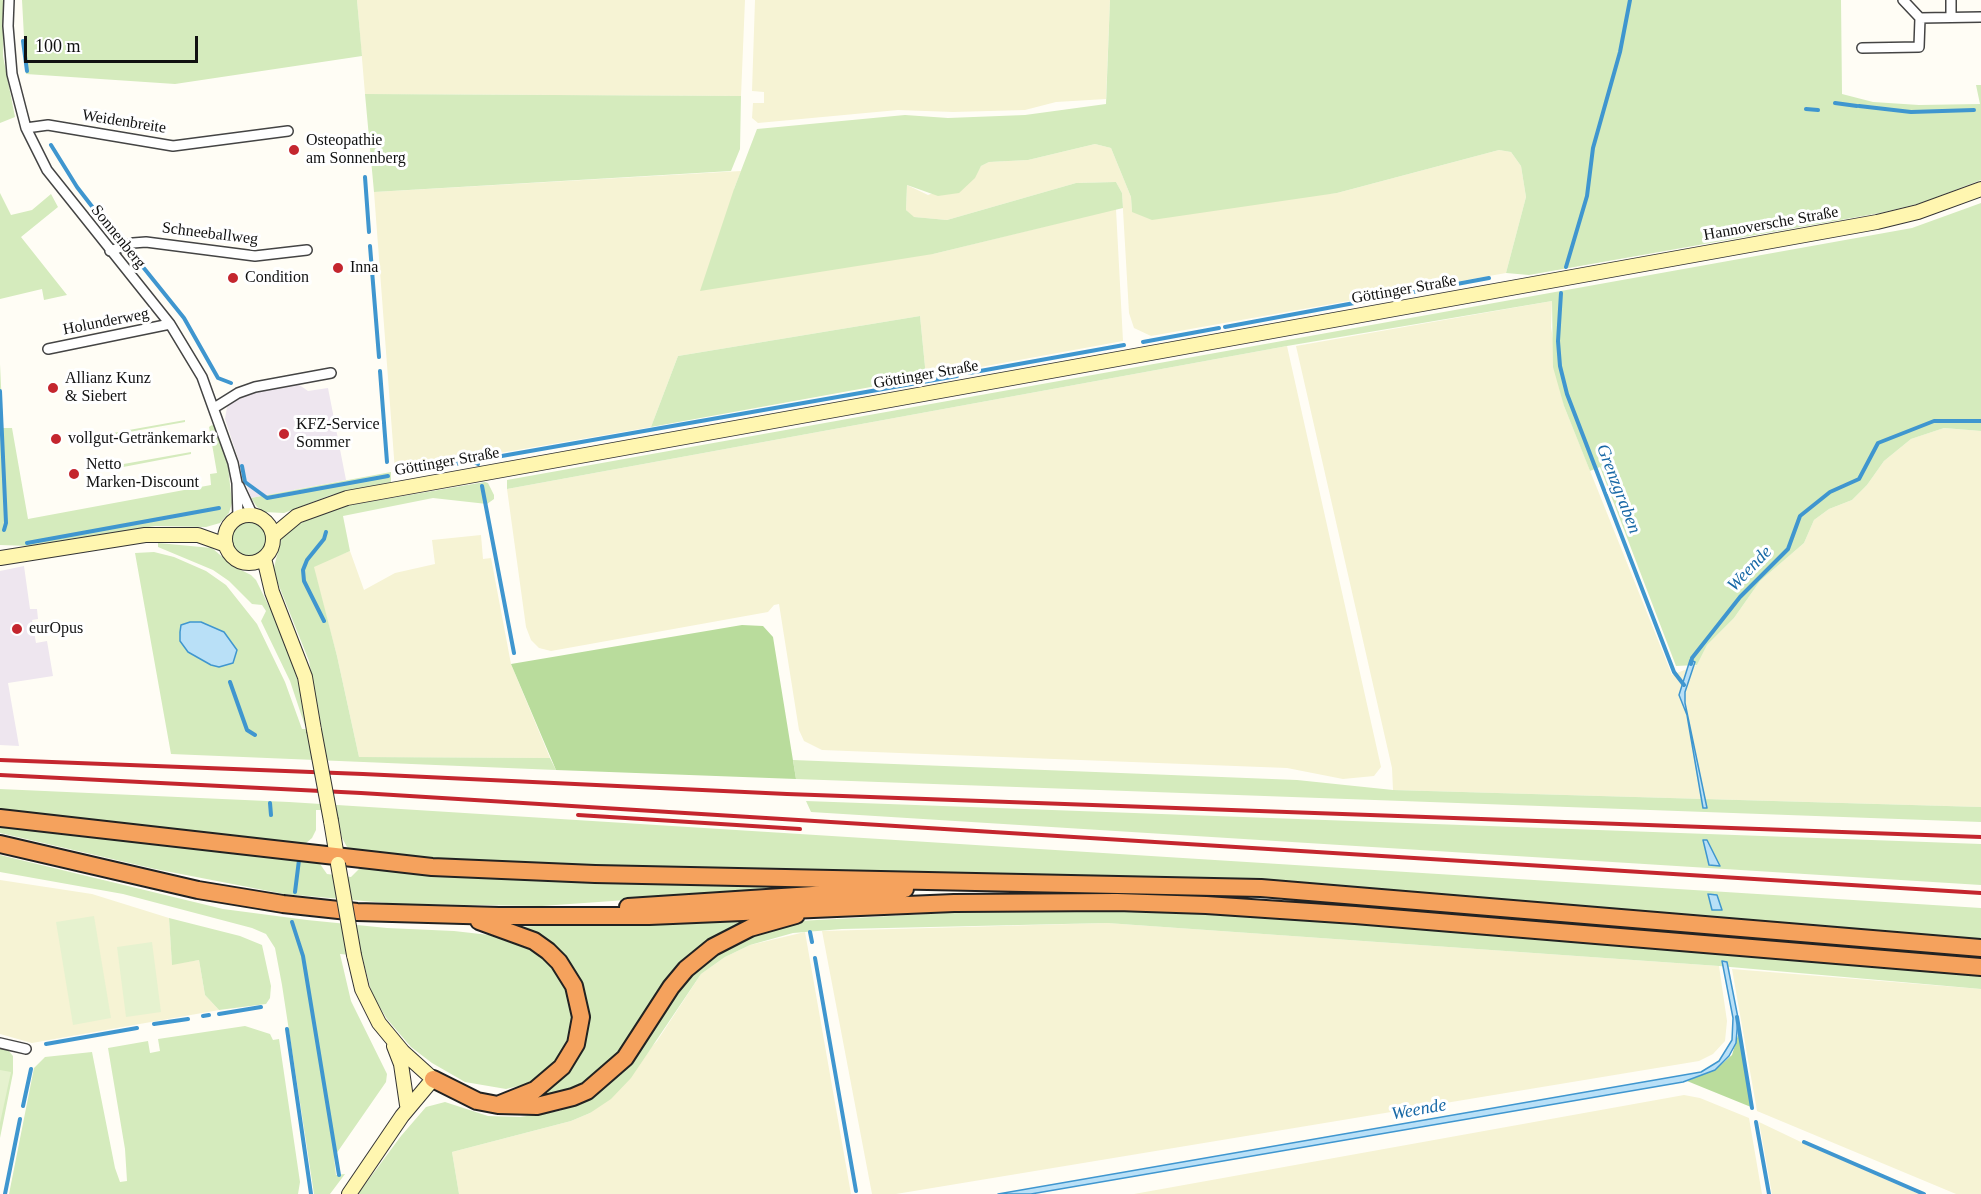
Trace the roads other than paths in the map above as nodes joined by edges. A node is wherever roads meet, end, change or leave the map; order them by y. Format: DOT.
graph roads {
  1 [pos="9,0"];
  2 [pos="1951,0"];
  3 [pos="1906,4"];
  4 [pos="1981,16"];
  5 [pos="1951,17"];
  6 [pos="1920,18"];
  7 [pos="1862,48"];
  8 [pos="26,128"];
  9 [pos="288,131"];
  10 [pos="1981,189"];
  11 [pos="307,250"];
  12 [pos="110,251"];
  13 [pos="1563,278"];
  14 [pos="170,324"];
  15 [pos="48,349"];
  16 [pos="331,373"];
  17 [pos="214,408"];
  18 [pos="237,483"];
  19 [pos="297,516"];
  20 [pos="245,519"];
  21 [pos="198,536"];
  22 [pos="273,536"];
  23 [pos="226,545"];
  24 [pos="0,558"];
  25 [pos="258,560"];
  26 [pos="0,818"];
  27 [pos="0,844"];
  28 [pos="338,861"];
  29 [pos="1001,882"];
  30 [pos="817,910"];
  31 [pos="571,914"];
  32 [pos="464,916"];
  33 [pos="1981,948"];
  34 [pos="1981,967"];
  35 [pos="393,1041"];
  36 [pos="0,1043"];
  37 [pos="26,1049"];
  38 [pos="431,1077"];
  39 [pos="498,1105"];
  40 [pos="405,1111"];
  41 [pos="349,1194"];
  1 -- 8 [label="street, Sonnenberg"];
  2 -- 5 [label="street"];
  3 -- 6 [label="street"];
  4 -- 5 [label="street"];
  5 -- 6 [label="street"];
  6 -- 7 [label="street"];
  8 -- 9 [label="street, Weidenbreite"];
  8 -- 12 [label="street, Sonnenberg"];
  10 -- 13 [label="street, Hannoversche Straße"];
  11 -- 12 [label="street, Schneeballweg"];
  12 -- 14 [label="street, Sonnenberg"];
  13 -- 19 [label="street, Göttinger Straße"];
  14 -- 15 [label="street, Holunderweg"];
  14 -- 17 [label="street, Sonnenberg"];
  16 -- 17 [label="street"];
  17 -- 18 [label="street, Sonnenberg"];
  18 -- 20 [label="street, Sonnenberg"];
  18 -- 20 [label="street, Sonnenberg"];
  19 -- 20 [label="street, Göttinger Straße"];
  19 -- 22 [label="street, Göttinger Straße"];
  20 -- 21 [label="street, Göttinger Straße"];
  20 -- 22 [label="street"];
  20 -- 23 [label="street"];
  21 -- 23 [label="street, Göttinger Straße"];
  21 -- 24 [label="street, Göttinger Straße"];
  22 -- 25 [label="street, Göttinger Straße"];
  23 -- 25 [label="street, Göttinger Straße"];
  25 -- 28 [label="street, bridge"];
  26 -- 28 [label="highway"];
  27 -- 32 [label="highway"];
  28 -- 29 [label="highway"];
  28 -- 35 [label="street, bridge"];
  29 -- 31 [label="highway"];
  29 -- 33 [label="highway"];
  30 -- 31 [label="highway"];
  30 -- 34 [label="highway"];
  30 -- 39 [label="highway"];
  31 -- 32 [label="highway"];
  32 -- 39 [label="highway"];
  35 -- 38 [label="street"];
  35 -- 40 [label="street"];
  36 -- 37 [label="street"];
  38 -- 39 [label="highway"];
  38 -- 40 [label="street"];
  40 -- 41 [label="street"];
}
